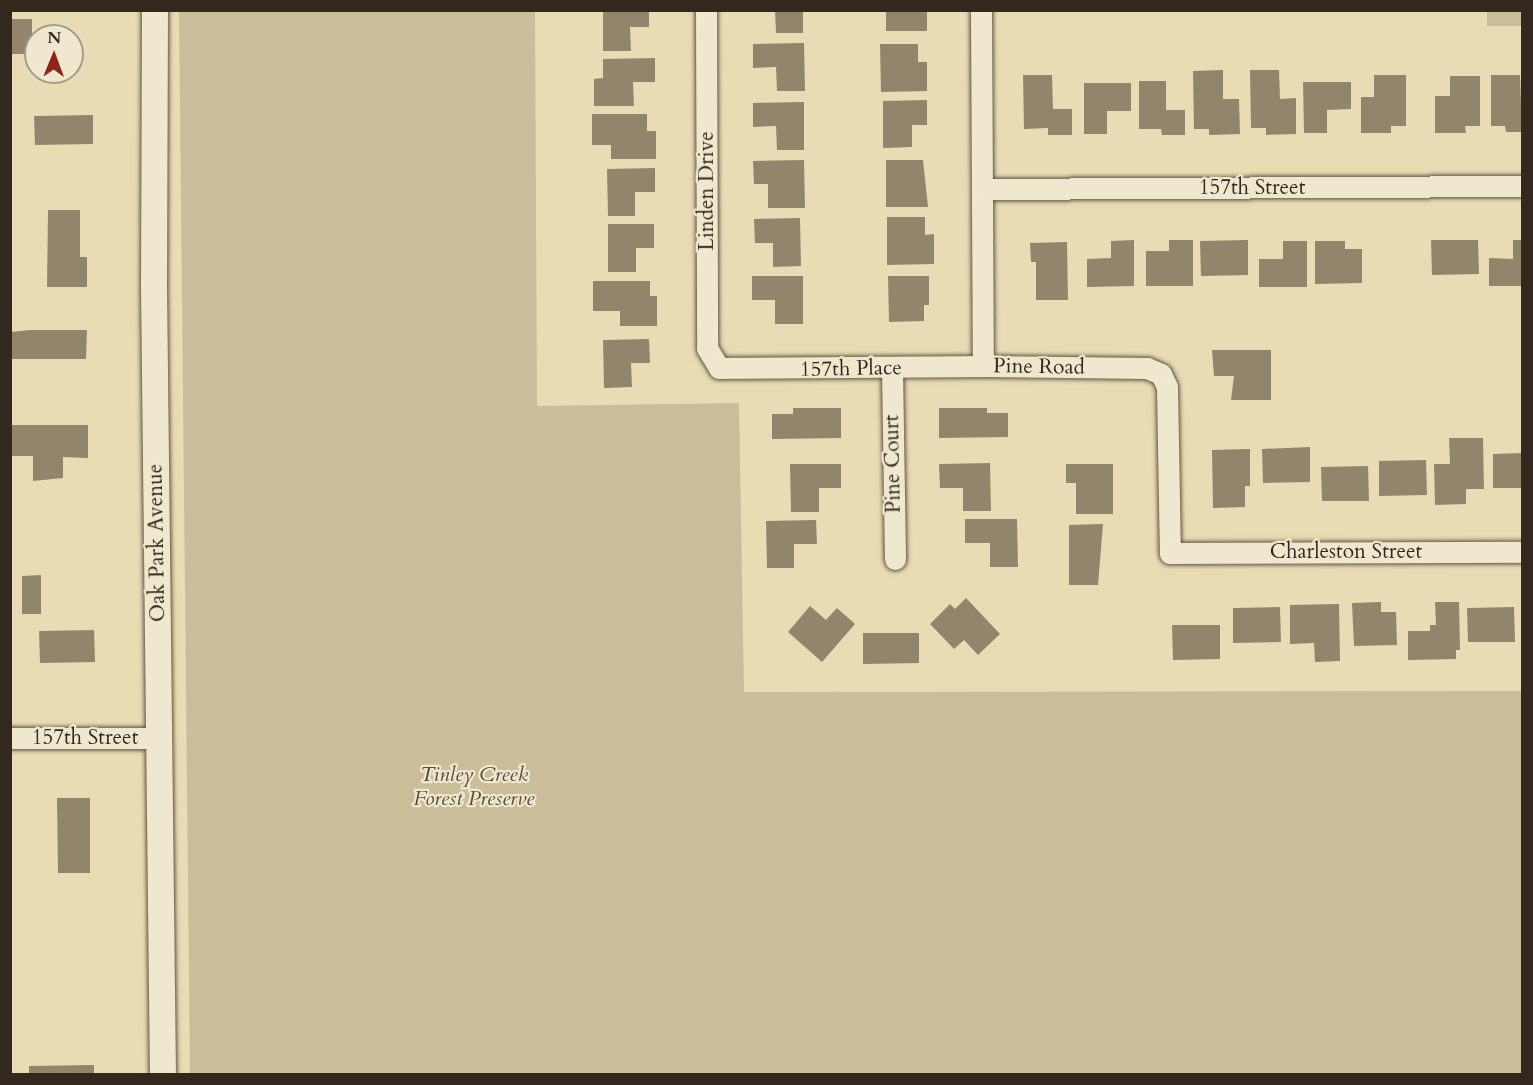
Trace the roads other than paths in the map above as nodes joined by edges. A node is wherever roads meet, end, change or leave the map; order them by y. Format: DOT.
graph roads {
  1 [pos="156,10"];
  2 [pos="706,10"];
  3 [pos="981,10"];
  4 [pos="1522,186"];
  5 [pos="982,189"];
  6 [pos="983,366"];
  7 [pos="719,368"];
  8 [pos="892,368"];
  9 [pos="1522,552"];
  10 [pos="1170,553"];
  11 [pos="895,559"];
  12 [pos="10,738"];
  13 [pos="159,738"];
  14 [pos="163,1074"];
  1 -- 13 [label="street, Oak Park Avenue"];
  2 -- 7 [label="street, Linden Drive"];
  3 -- 5 [label="street, Pine Road"];
  4 -- 5 [label="street, 157th Street"];
  5 -- 6 [label="street, Pine Road"];
  6 -- 8 [label="street, 157th Place"];
  6 -- 10 [label="street, Pine Road"];
  7 -- 8 [label="street, 157th Place"];
  8 -- 11 [label="street, Pine Court"];
  9 -- 10 [label="street, Charleston Street"];
  12 -- 13 [label="street, 157th Street"];
  13 -- 14 [label="street, Oak Park Avenue"];
}
